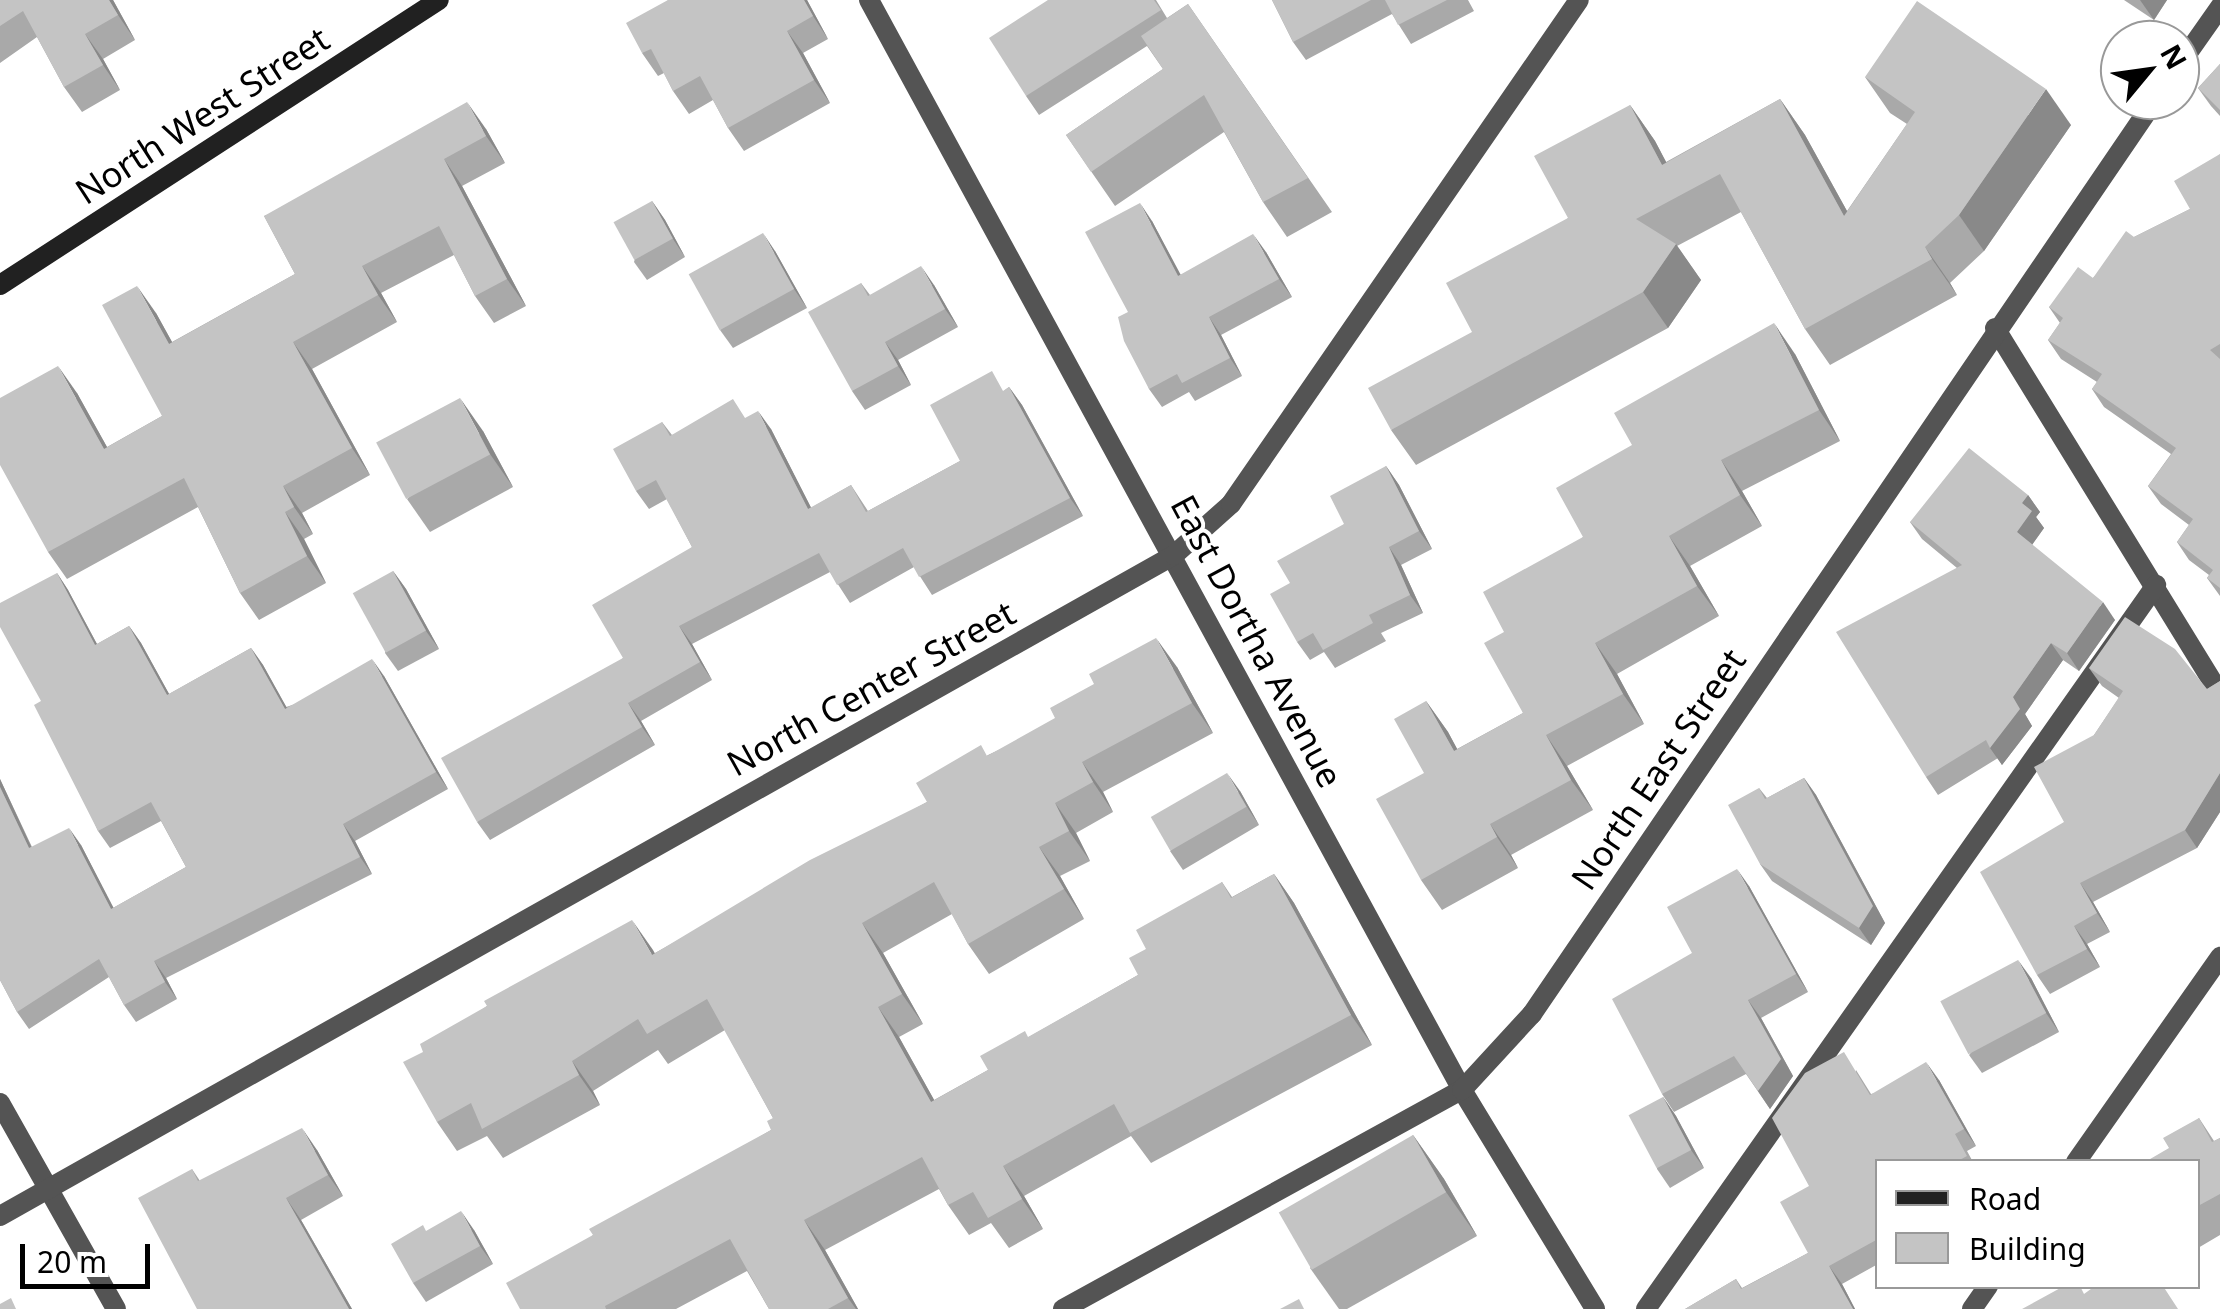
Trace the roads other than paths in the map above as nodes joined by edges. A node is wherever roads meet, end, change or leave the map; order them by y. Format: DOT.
graph roads {
  1 [pos="439,0"];
  2 [pos="869,0"];
  3 [pos="1579,0"];
  4 [pos="2220,6"];
  5 [pos="2200,35"];
  6 [pos="2140,120"];
  7 [pos="0,285"];
  8 [pos="1995,328"];
  9 [pos="1174,554"];
  10 [pos="2156,585"];
  11 [pos="2220,694"];
  12 [pos="2220,958"];
  13 [pos="1462,1090"];
  14 [pos="0,1103"];
  15 [pos="2078,1159"];
  16 [pos="48,1189"];
  17 [pos="0,1216"];
  18 [pos="116,1309"];
  19 [pos="1063,1309"];
  20 [pos="1596,1309"];
  21 [pos="1646,1309"];
  1 -- 7 [label="street, North West Street"];
  2 -- 9 [label="street, East Dortha Avenue"];
  3 -- 9 [label="street, North Center Street"];
  4 -- 5 [label="street"];
  6 -- 8 [label="street, North East Street"];
  8 -- 10 [label="street"];
  8 -- 13 [label="street, North East Street"];
  9 -- 13 [label="street, East Dortha Avenue"];
  9 -- 16 [label="street, North Center Street"];
  10 -- 11 [label="street"];
  10 -- 21 [label="street"];
  12 -- 15 [label="street"];
  13 -- 19 [label="street, North East Street"];
  13 -- 20 [label="street, East Dortha Avenue"];
  14 -- 16 [label="street"];
  16 -- 17 [label="street, North Center Street"];
  16 -- 18 [label="street"];
}
